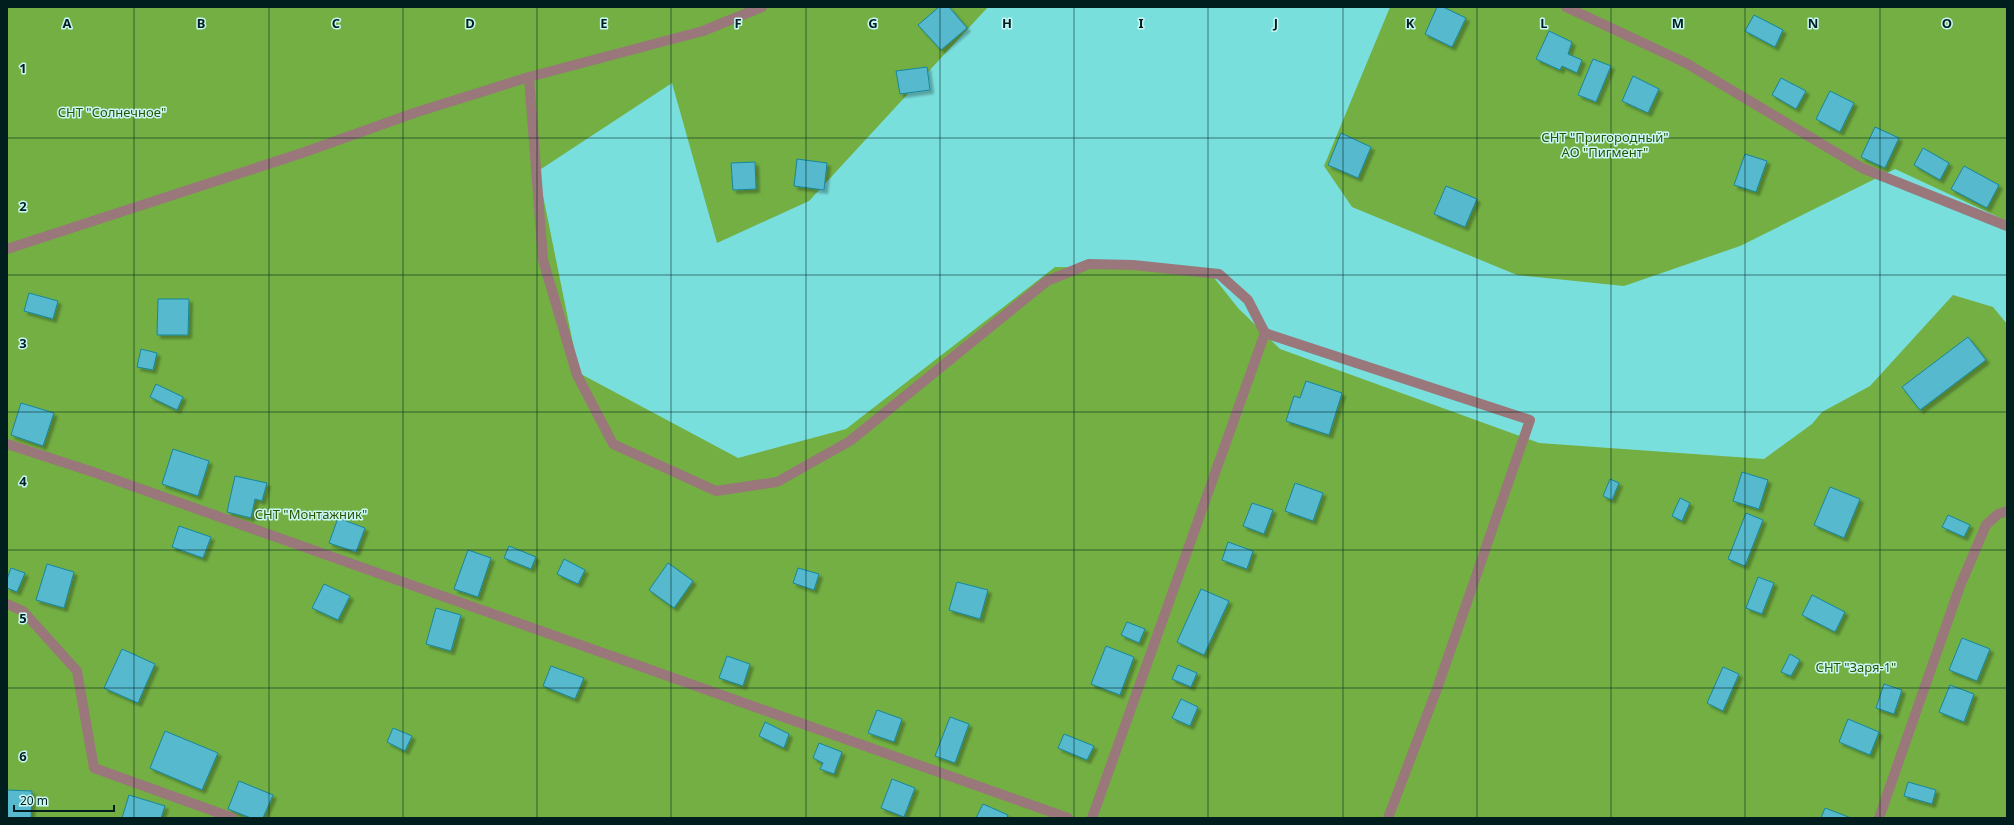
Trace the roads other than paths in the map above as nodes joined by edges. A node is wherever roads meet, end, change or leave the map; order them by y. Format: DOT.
graph roads {
  1 [pos="762,7"];
  2 [pos="1566,7"];
  3 [pos="529,77"];
  4 [pos="2007,226"];
  5 [pos="7,249"];
  6 [pos="1265,333"];
  7 [pos="7,444"];
  8 [pos="2007,511"];
  9 [pos="7,604"];
  10 [pos="234,818"];
  11 [pos="1068,818"];
  12 [pos="1092,818"];
  13 [pos="1388,818"];
  14 [pos="1879,818"];
  1 -- 3 [label="street"];
  2 -- 4 [label="street"];
  3 -- 5 [label="street"];
  3 -- 6 [label="street"];
  6 -- 12 [label="street"];
  6 -- 13 [label="street"];
  7 -- 11 [label="street"];
  8 -- 14 [label="street"];
  9 -- 10 [label="street"];
}
